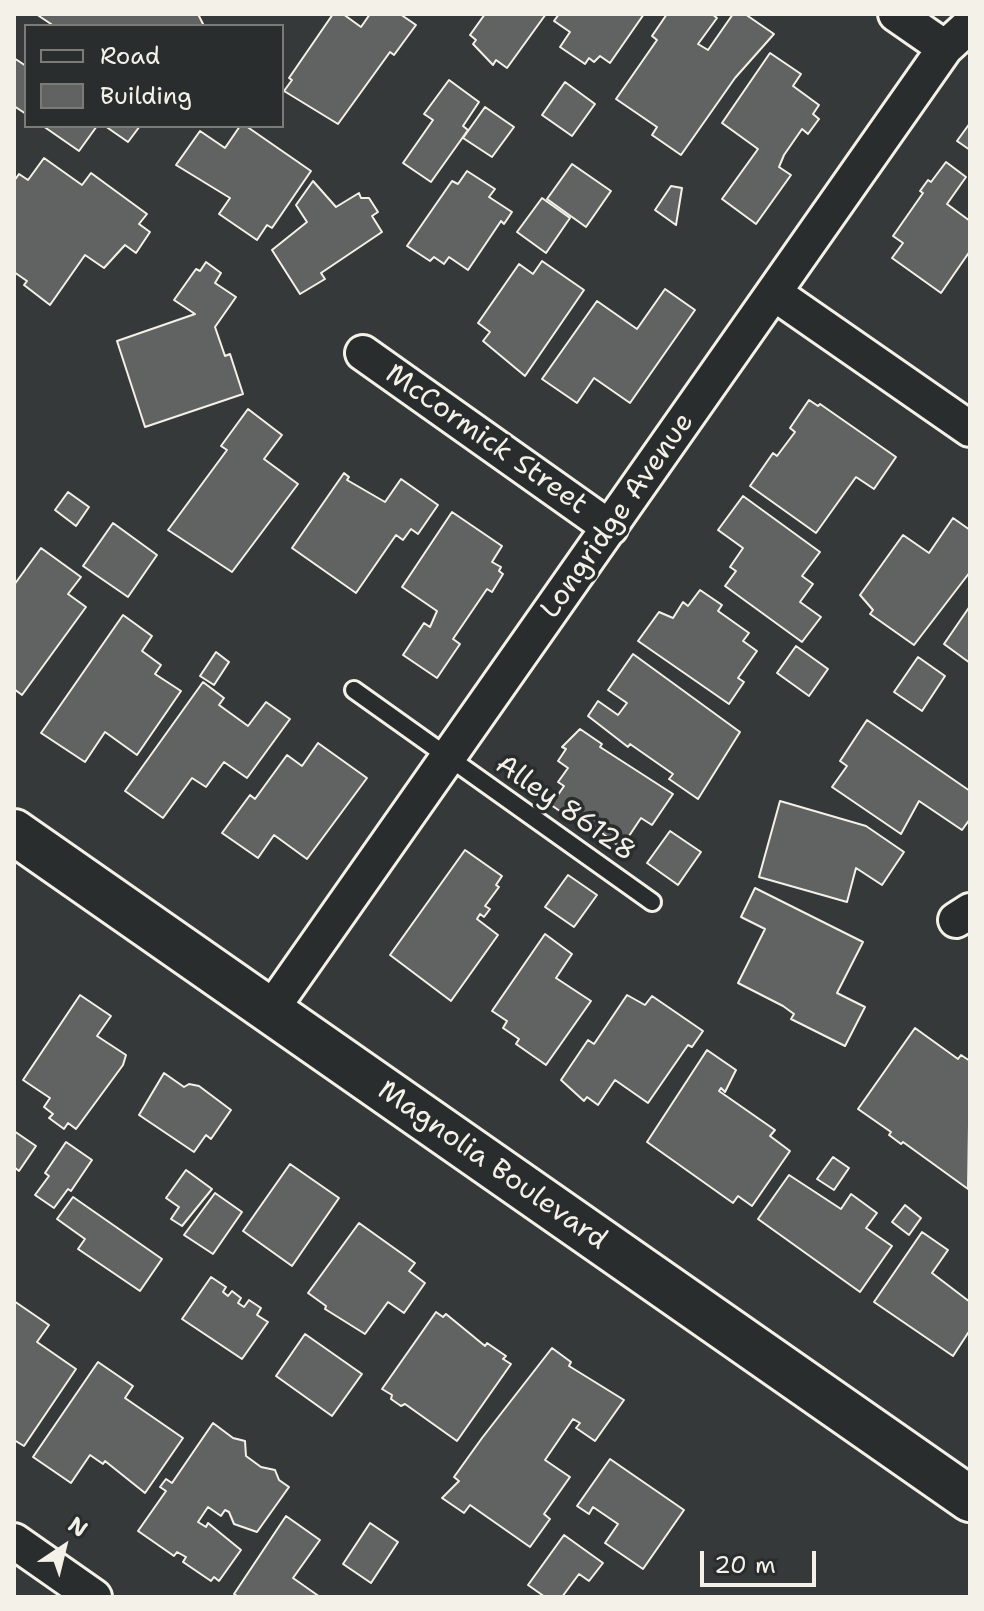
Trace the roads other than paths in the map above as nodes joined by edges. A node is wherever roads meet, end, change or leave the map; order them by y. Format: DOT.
graph roads {
  1 [pos="896,14"];
  2 [pos="970,25"];
  3 [pos="945,48"];
  4 [pos="774,293"];
  5 [pos="363,353"];
  6 [pos="970,429"];
  7 [pos="610,528"];
  8 [pos="354,690"];
  9 [pos="448,759"];
  10 [pos="14,832"];
  11 [pos="652,902"];
  12 [pos="270,1011"];
  13 [pos="970,1499"];
  14 [pos="14,1541"];
  15 [pos="94,1597"];
  1 -- 3 [label="street"];
  2 -- 3 [label="street, Longridge Avenue"];
  3 -- 4 [label="street, Longridge Avenue"];
  4 -- 6 [label="street"];
  4 -- 7 [label="street, Longridge Avenue"];
  5 -- 7 [label="street, McCormick Street"];
  7 -- 9 [label="street, Longridge Avenue"];
  8 -- 9 [label="lane, Alley 86128"];
  9 -- 11 [label="lane, Alley 86128"];
  9 -- 12 [label="street, Longridge Avenue"];
  10 -- 12 [label="main road, Magnolia Boulevard"];
  12 -- 13 [label="main road, Magnolia Boulevard"];
  14 -- 15 [label="street"];
}
